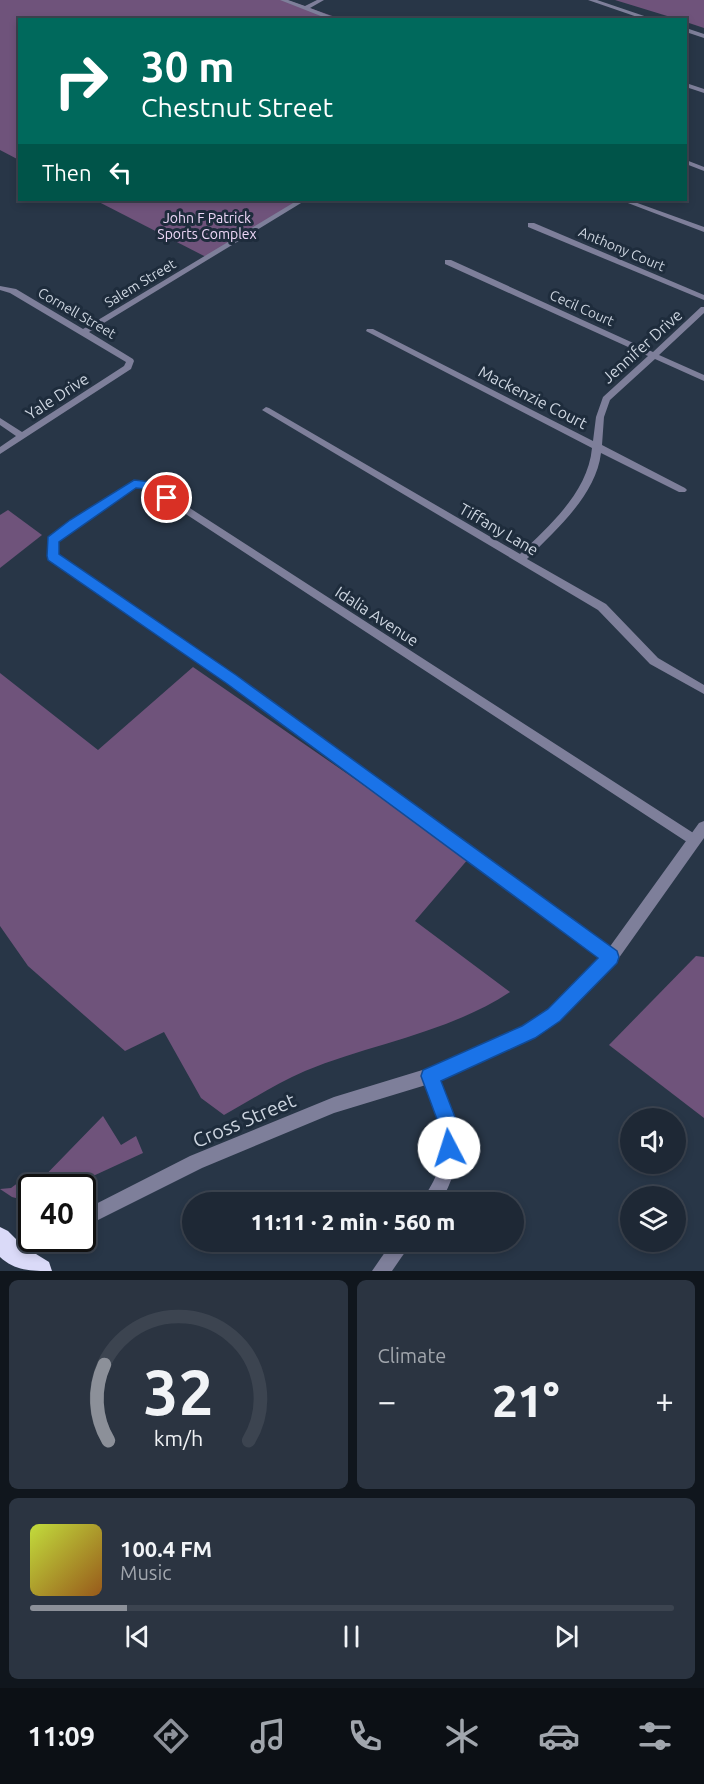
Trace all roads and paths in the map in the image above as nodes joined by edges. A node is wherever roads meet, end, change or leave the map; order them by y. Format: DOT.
graph roads {
  1 [pos="283,0"];
  2 [pos="321,0"];
  3 [pos="591,0"];
  4 [pos="305,8"];
  5 [pos="332,18"];
  6 [pos="647,18"];
  7 [pos="687,32"];
  8 [pos="704,36"];
  9 [pos="687,85"];
  10 [pos="704,92"];
  11 [pos="687,162"];
  12 [pos="704,169"];
  13 [pos="300,201"];
  14 [pos="627,201"];
  15 [pos="531,225"];
  16 [pos="704,230"];
  17 [pos="448,262"];
  18 [pos="3,289"];
  19 [pos="704,298"];
  20 [pos="704,309"];
  21 [pos="370,331"];
  22 [pos="84,332"];
  23 [pos="654,356"];
  24 [pos="129,364"];
  25 [pos="704,378"];
  26 [pos="266,410"];
  27 [pos="0,421"];
  28 [pos="22,436"];
  29 [pos="595,446"];
  30 [pos="0,451"];
  31 [pos="682,490"];
  32 [pos="521,559"];
  33 [pos="704,690"];
  34 [pos="704,827"];
  35 [pos="694,840"];
  36 [pos="611,957"];
  37 [pos="430,1076"];
  38 [pos="436,1192"];
  39 [pos="96,1213"];
  40 [pos="395,1252"];
  41 [pos="12,1255"];
  42 [pos="40,1271"];
  43 [pos="381,1271"];
  1 -- 4 [label="street"];
  2 -- 4 [label="street"];
  3 -- 6 [label="street"];
  4 -- 5 [label="street"];
  7 -- 8 [label="street"];
  9 -- 10 [label="street"];
  11 -- 12 [label="street"];
  13 -- 22 [label="street, Salem Street"];
  14 -- 16 [label="street"];
  15 -- 19 [label="street, Anthony Court"];
  17 -- 23 [label="street, Cecil Court"];
  18 -- 22 [label="street, Cornell Street"];
  20 -- 23 [label="street, Jennifer Drive"];
  21 -- 29 [label="street, Mackenzie Court"];
  22 -- 24 [label="street, Cornell Street"];
  23 -- 25 [label="street, Cecil Court"];
  23 -- 29 [label="street, Jennifer Drive"];
  24 -- 28 [label="street, Yale Drive"];
  26 -- 32 [label="street, Tiffany Lane"];
  27 -- 28 [label="street"];
  28 -- 30 [label="street, Yale Drive"];
  29 -- 31 [label="street, Mackenzie Court"];
  29 -- 32 [label="street, Jennifer Drive"];
  32 -- 33 [label="street, Tiffany Lane"];
  34 -- 35 [label="street, Cross Street"];
  35 -- 36 [label="street, Cross Street"];
  35 -- 36 [label="street, Idalia Avenue"];
  36 -- 37 [label="street, Cross Street"];
  37 -- 38 [label="street"];
  37 -- 39 [label="street, Cross Street"];
  40 -- 43 [label="street"];
  41 -- 42 [label="highway"];
}
